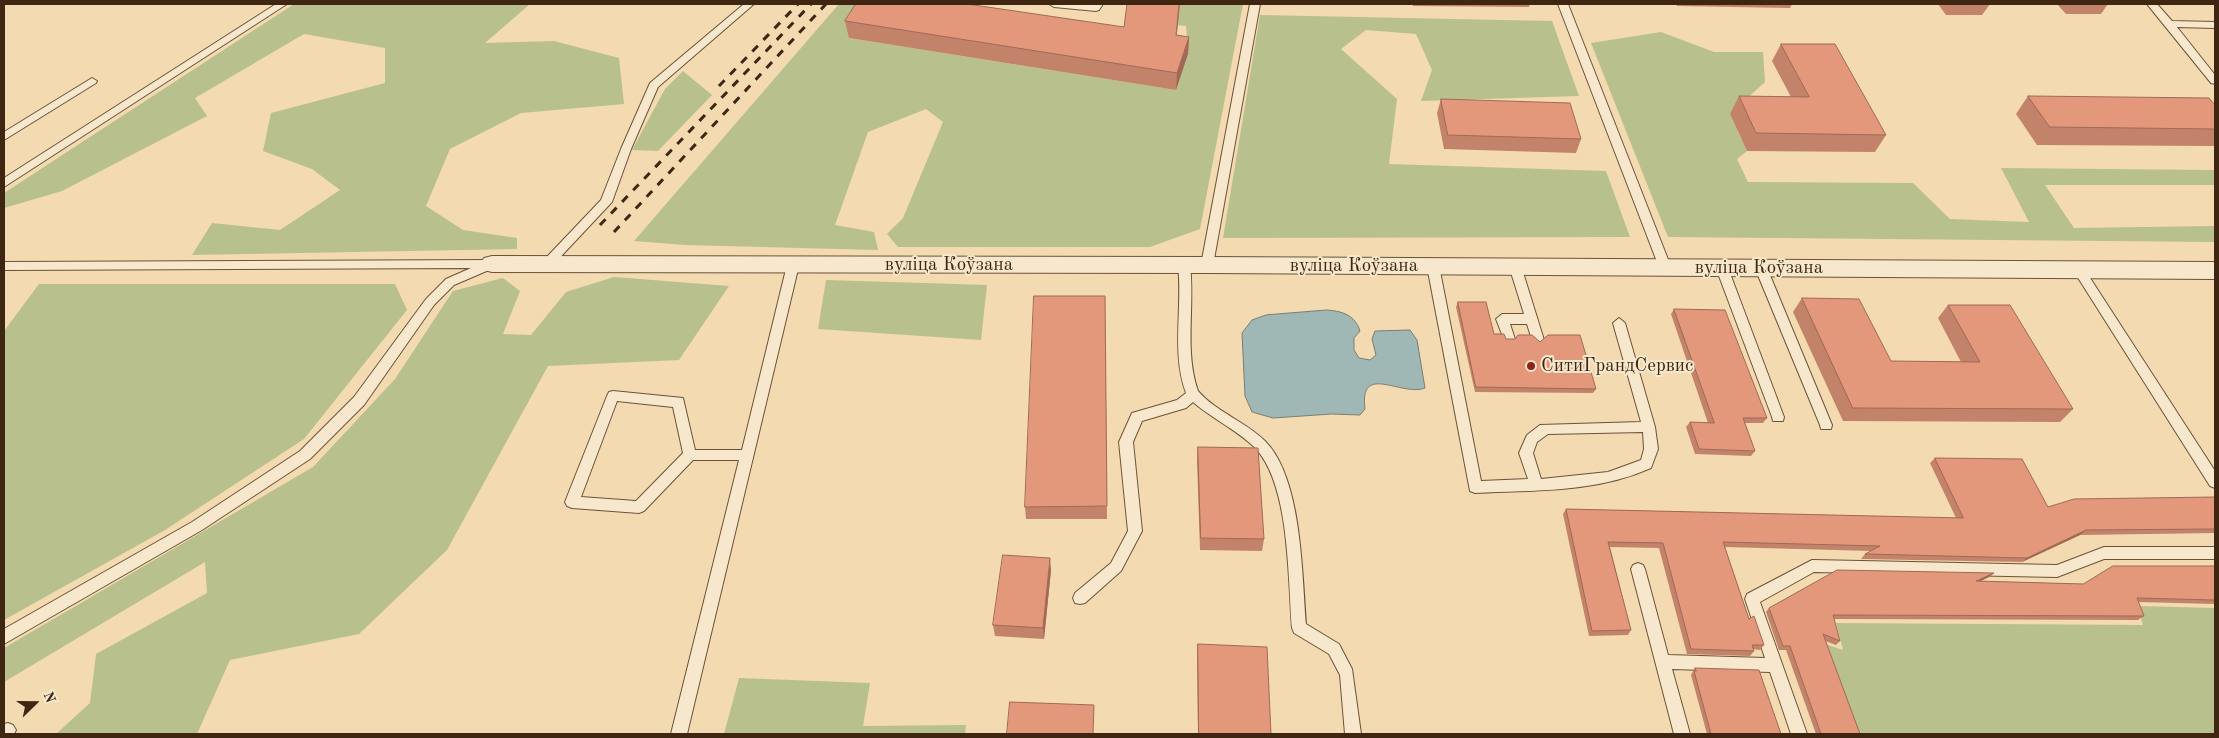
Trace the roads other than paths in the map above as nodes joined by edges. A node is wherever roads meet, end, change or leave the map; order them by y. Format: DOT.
graph roads {
  1 [pos="282,4"];
  2 [pos="749,4"];
  3 [pos="1054,4"];
  4 [pos="1098,4"];
  5 [pos="1255,4"];
  6 [pos="1563,4"];
  7 [pos="2152,4"];
  8 [pos="2168,24"];
  9 [pos="2215,25"];
  10 [pos="92,81"];
  11 [pos="2215,81"];
  12 [pos="4,137"];
  13 [pos="4,183"];
  14 [pos="492,264"];
  15 [pos="547,264"];
  16 [pos="793,265"];
  17 [pos="1196,265"];
  18 [pos="4,266"];
  19 [pos="1433,266"];
  20 [pos="1515,266"];
  21 [pos="1665,267"];
  22 [pos="1722,268"];
  23 [pos="1761,268"];
  24 [pos="2079,270"];
  25 [pos="2215,271"];
  26 [pos="1532,319"];
  27 [pos="1619,323"];
  28 [pos="1509,339"];
  29 [pos="1538,340"];
  30 [pos="1193,395"];
  31 [pos="1778,417"];
  32 [pos="1826,425"];
  33 [pos="1649,427"];
  34 [pos="690,455"];
  35 [pos="747,456"];
  36 [pos="2215,482"];
  37 [pos="1536,483"];
  38 [pos="2215,553"];
  39 [pos="1638,569"];
  40 [pos="1080,598"];
  41 [pos="4,637"];
  42 [pos="1662,662"];
  43 [pos="1775,665"];
  44 [pos="679,734"];
  45 [pos="1354,734"];
  46 [pos="1682,734"];
  47 [pos="1799,734"];
  1 -- 13 [label="lane"];
  2 -- 15 [label="lane"];
  3 -- 4 [label="lane"];
  5 -- 17 [label="lane"];
  6 -- 21 [label="lane"];
  7 -- 8 [label="lane"];
  8 -- 9 [label="lane"];
  8 -- 11 [label="lane"];
  10 -- 12 [label="lane"];
  14 -- 15 [label="street, вуліца Коўзана"];
  14 -- 18 [label="lane"];
  14 -- 41 [label="lane"];
  15 -- 16 [label="street, вуліца Коўзана"];
  16 -- 17 [label="street, вуліца Коўзана"];
  16 -- 35 [label="lane"];
  17 -- 19 [label="street, вуліца Коўзана"];
  17 -- 30 [label="lane"];
  19 -- 20 [label="street, вуліца Коўзана"];
  19 -- 37 [label="lane"];
  20 -- 21 [label="street, вуліца Коўзана"];
  20 -- 26 [label="lane"];
  21 -- 22 [label="street, вуліца Коўзана"];
  22 -- 23 [label="street, вуліца Коўзана"];
  22 -- 31 [label="lane"];
  23 -- 24 [label="street, вуліца Коўзана"];
  23 -- 32 [label="lane"];
  24 -- 25 [label="street, вуліца Коўзана"];
  24 -- 36 [label="lane"];
  26 -- 28 [label="lane"];
  26 -- 29 [label="lane"];
  27 -- 33 [label="lane"];
  30 -- 40 [label="lane"];
  30 -- 45 [label="lane"];
  33 -- 37 [label="lane"];
  33 -- 37 [label="lane"];
  34 -- 34 [label="lane"];
  34 -- 35 [label="lane"];
  35 -- 44 [label="lane"];
  38 -- 43 [label="lane"];
  39 -- 42 [label="lane"];
  42 -- 43 [label="lane"];
  42 -- 46 [label="lane"];
  43 -- 47 [label="lane"];
}
